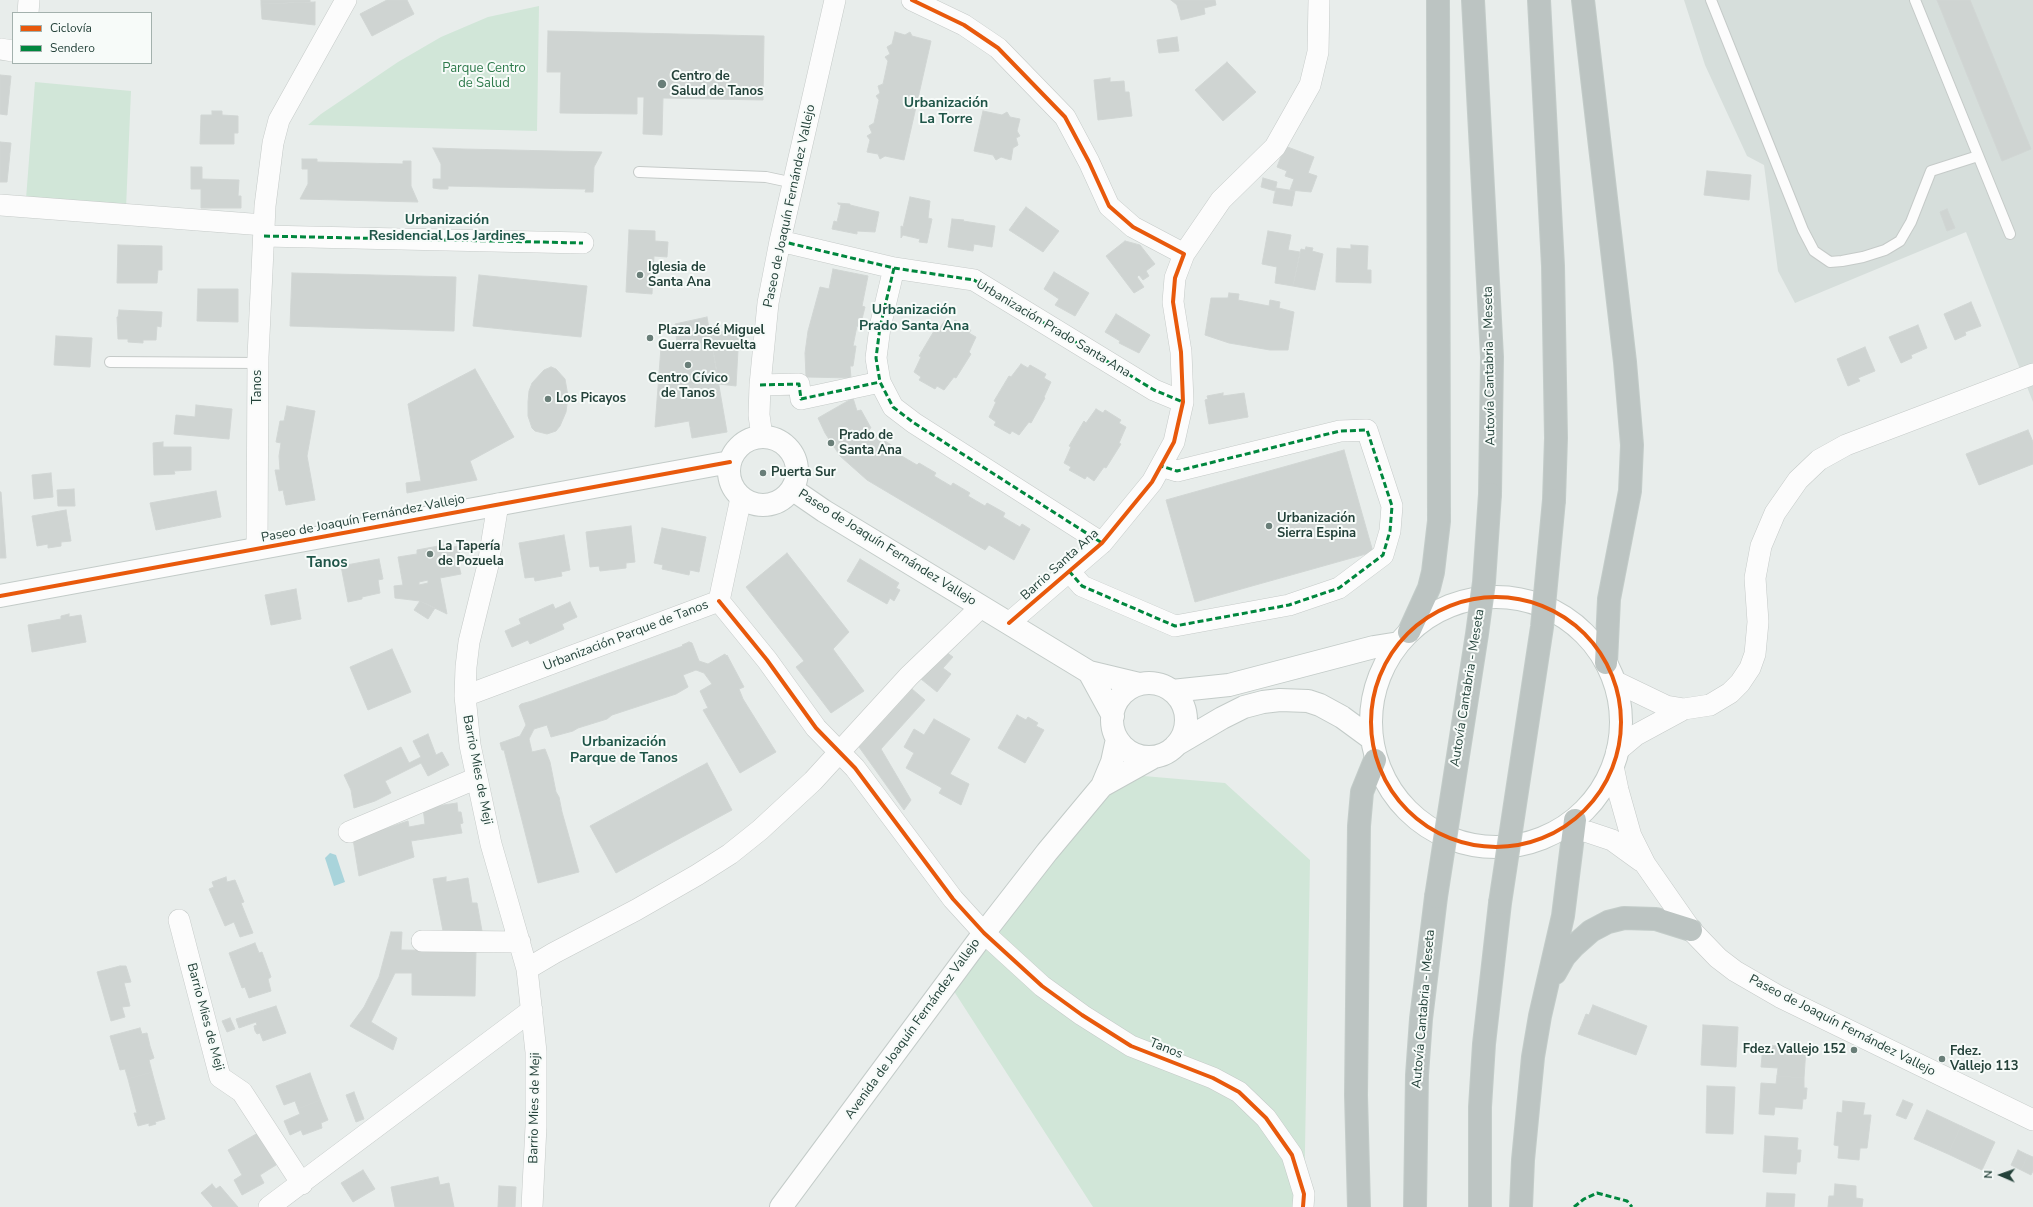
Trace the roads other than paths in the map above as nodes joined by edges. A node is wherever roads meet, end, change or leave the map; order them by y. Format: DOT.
graph roads {
  1 [pos="29,0"];
  2 [pos="346,0"];
  3 [pos="835,0"];
  4 [pos="912,0"];
  5 [pos="1319,0"];
  6 [pos="1438,0"];
  7 [pos="1473,0"];
  8 [pos="1539,0"];
  9 [pos="1583,0"];
  10 [pos="1711,0"];
  11 [pos="1915,0"];
  12 [pos="28,12"];
  13 [pos="0,50"];
  14 [pos="12,51"];
  15 [pos="1978,156"];
  16 [pos="639,172"];
  17 [pos="794,183"];
  18 [pos="0,204"];
  19 [pos="264,230"];
  20 [pos="2010,234"];
  21 [pos="780,241"];
  22 [pos="583,243"];
  23 [pos="1184,254"];
  24 [pos="894,268"];
  25 [pos="110,362"];
  26 [pos="258,363"];
  27 [pos="2033,374"];
  28 [pos="880,382"];
  29 [pos="760,384"];
  30 [pos="1183,402"];
  31 [pos="762,437"];
  32 [pos="730,462"];
  33 [pos="1161,466"];
  34 [pos="792,489"];
  35 [pos="741,498"];
  36 [pos="498,504"];
  37 [pos="1102,543"];
  38 [pos="257,549"];
  39 [pos="1069,571"];
  40 [pos="0,596"];
  41 [pos="719,601"];
  42 [pos="981,607"];
  43 [pos="1010,622"];
  44 [pos="1404,637"];
  45 [pos="1089,672"];
  46 [pos="1610,672"];
  47 [pos="1139,684"];
  48 [pos="1172,691"];
  49 [pos="465,696"];
  50 [pos="1684,709"];
  51 [pos="1113,716"];
  52 [pos="1117,739"];
  53 [pos="1176,745"];
  54 [pos="1373,750"];
  55 [pos="840,752"];
  56 [pos="1154,757"];
  57 [pos="1615,758"];
  58 [pos="477,778"];
  59 [pos="1102,786"];
  60 [pos="1570,826"];
  61 [pos="349,832"];
  62 [pos="1646,864"];
  63 [pos="179,920"];
  64 [pos="1691,930"];
  65 [pos="984,933"];
  66 [pos="422,941"];
  67 [pos="520,942"];
  68 [pos="527,969"];
  69 [pos="532,1010"];
  70 [pos="1540,1016"];
  71 [pos="2033,1120"];
  72 [pos="302,1184"];
  73 [pos="269,1207"];
  74 [pos="532,1207"];
  75 [pos="781,1207"];
  76 [pos="1304,1207"];
  77 [pos="1359,1207"];
  78 [pos="1416,1207"];
  79 [pos="1480,1207"];
  80 [pos="1521,1207"];
  1 -- 12 [label="street"];
  2 -- 19 [label="street, Tanos"];
  3 -- 17 [label="street, Paseo de Joaquín Fernández Vallejo"];
  4 -- 23 [label="street"];
  5 -- 23 [label="street, Barrio Santa Ana"];
  6 -- 44 [label="highway"];
  7 -- 78 [label="highway, Autovía Cantabria - Meseta, bridge"];
  8 -- 79 [label="highway, bridge"];
  9 -- 46 [label="highway"];
  10 -- 15 [label="lane"];
  11 -- 15 [label="lane"];
  13 -- 14 [label="street"];
  15 -- 20 [label="lane"];
  16 -- 17 [label="lane"];
  17 -- 21 [label="street, Paseo de Joaquín Fernández Vallejo"];
  18 -- 19 [label="street"];
  19 -- 22 [label="street"];
  19 -- 26 [label="street, Tanos"];
  21 -- 24 [label="street, Urbanización Prado Santa Ana"];
  21 -- 29 [label="street, Paseo de Joaquín Fernández Vallejo"];
  23 -- 30 [label="street, Barrio Santa Ana"];
  24 -- 28 [label="street"];
  24 -- 30 [label="street, Urbanización Prado Santa Ana"];
  25 -- 26 [label="lane"];
  26 -- 38 [label="street, Tanos"];
  27 -- 50 [label="street"];
  28 -- 29 [label="street"];
  28 -- 37 [label="street"];
  29 -- 31 [label="street, Paseo de Joaquín Fernández Vallejo"];
  30 -- 33 [label="street, Barrio Santa Ana"];
  31 -- 32 [label="street"];
  31 -- 34 [label="street"];
  32 -- 35 [label="street"];
  32 -- 36 [label="street, Paseo de Joaquín Fernández Vallejo"];
  33 -- 37 [label="street, Barrio Santa Ana"];
  33 -- 39 [label="street, Barrio Santa Ana"];
  34 -- 35 [label="street"];
  34 -- 42 [label="street, Paseo de Joaquín Fernández Vallejo"];
  35 -- 41 [label="street"];
  36 -- 38 [label="street, Paseo de Joaquín Fernández Vallejo"];
  36 -- 49 [label="street, Barrio Mies de Meji"];
  37 -- 39 [label="street, Barrio Santa Ana"];
  38 -- 40 [label="street, Paseo de Joaquín Fernández Vallejo"];
  39 -- 43 [label="street, Barrio Santa Ana"];
  41 -- 49 [label="street, Urbanización Parque de Tanos"];
  41 -- 55 [label="street, Urbanización Parque de Tanos"];
  42 -- 43 [label="street, Paseo de Joaquín Fernández Vallejo"];
  42 -- 55 [label="street, Paseo de Joaquín Fernández Vallejo"];
  43 -- 45 [label="street, Paseo de Joaquín Fernández Vallejo"];
  44 -- 46 [label="street"];
  44 -- 48 [label="street"];
  44 -- 54 [label="street"];
  45 -- 47 [label="street, Paseo de Joaquín Fernández Vallejo"];
  45 -- 51 [label="street, Paseo de Joaquín Fernández Vallejo"];
  46 -- 50 [label="street"];
  46 -- 57 [label="street"];
  47 -- 48 [label="street"];
  47 -- 51 [label="street"];
  48 -- 53 [label="street"];
  49 -- 58 [label="street, Barrio Mies de Meji"];
  50 -- 57 [label="street"];
  51 -- 52 [label="street"];
  52 -- 56 [label="street"];
  52 -- 59 [label="street"];
  53 -- 54 [label="street"];
  53 -- 56 [label="street"];
  54 -- 60 [label="street"];
  54 -- 77 [label="highway"];
  55 -- 65 [label="street, Urbanización Parque de Tanos"];
  55 -- 68 [label="street"];
  56 -- 59 [label="street"];
  57 -- 60 [label="street"];
  57 -- 62 [label="street, Paseo de Joaquín Fernández Vallejo"];
  58 -- 61 [label="street"];
  58 -- 67 [label="street, Barrio Mies de Meji"];
  59 -- 65 [label="street, Avenida de Joaquín Fernández Vallejo"];
  60 -- 62 [label="street, Paseo de Joaquín Fernández Vallejo"];
  60 -- 70 [label="highway"];
  62 -- 64 [label="street, Paseo de Joaquín Fernández Vallejo"];
  63 -- 72 [label="street, Barrio Mies de Meji"];
  64 -- 70 [label="highway"];
  64 -- 71 [label="street, Paseo de Joaquín Fernández Vallejo"];
  65 -- 75 [label="street, Avenida de Joaquín Fernández Vallejo"];
  65 -- 76 [label="street, Tanos"];
  66 -- 67 [label="street"];
  67 -- 68 [label="street, Barrio Mies de Meji"];
  68 -- 69 [label="street, Barrio Mies de Meji"];
  69 -- 72 [label="street"];
  69 -- 74 [label="street, Barrio Mies de Meji"];
  70 -- 80 [label="highway"];
  72 -- 73 [label="street"];
}
